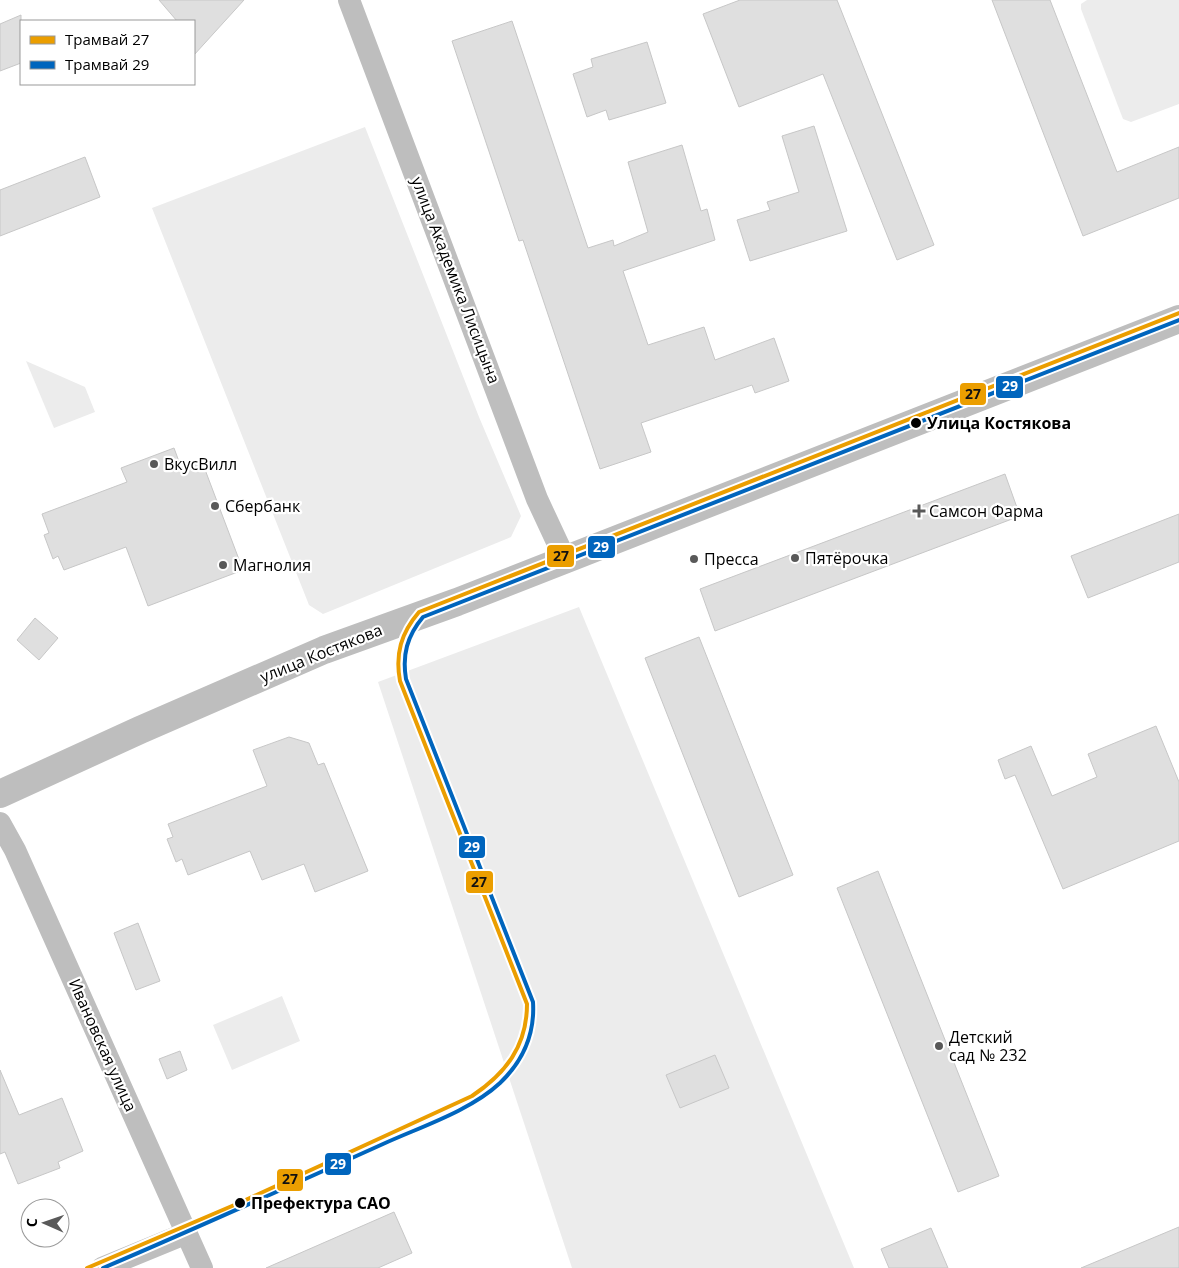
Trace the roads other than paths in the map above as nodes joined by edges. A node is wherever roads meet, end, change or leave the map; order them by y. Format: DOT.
graph roads {
  1 [pos="349,0"];
  2 [pos="1179,318"];
  3 [pos="565,559"];
  4 [pos="0,794"];
  5 [pos="0,823"];
  6 [pos="187,1233"];
  7 [pos="102,1268"];
  8 [pos="202,1268"];
  1 -- 3 [label="street, улица Академика Лисицына"];
  2 -- 3 [label="street, улица Костякова"];
  3 -- 4 [label="street, улица Костякова"];
  5 -- 6 [label="street, Ивановская улица"];
  6 -- 7 [label="street"];
  6 -- 8 [label="street, Ивановская улица"];
}
